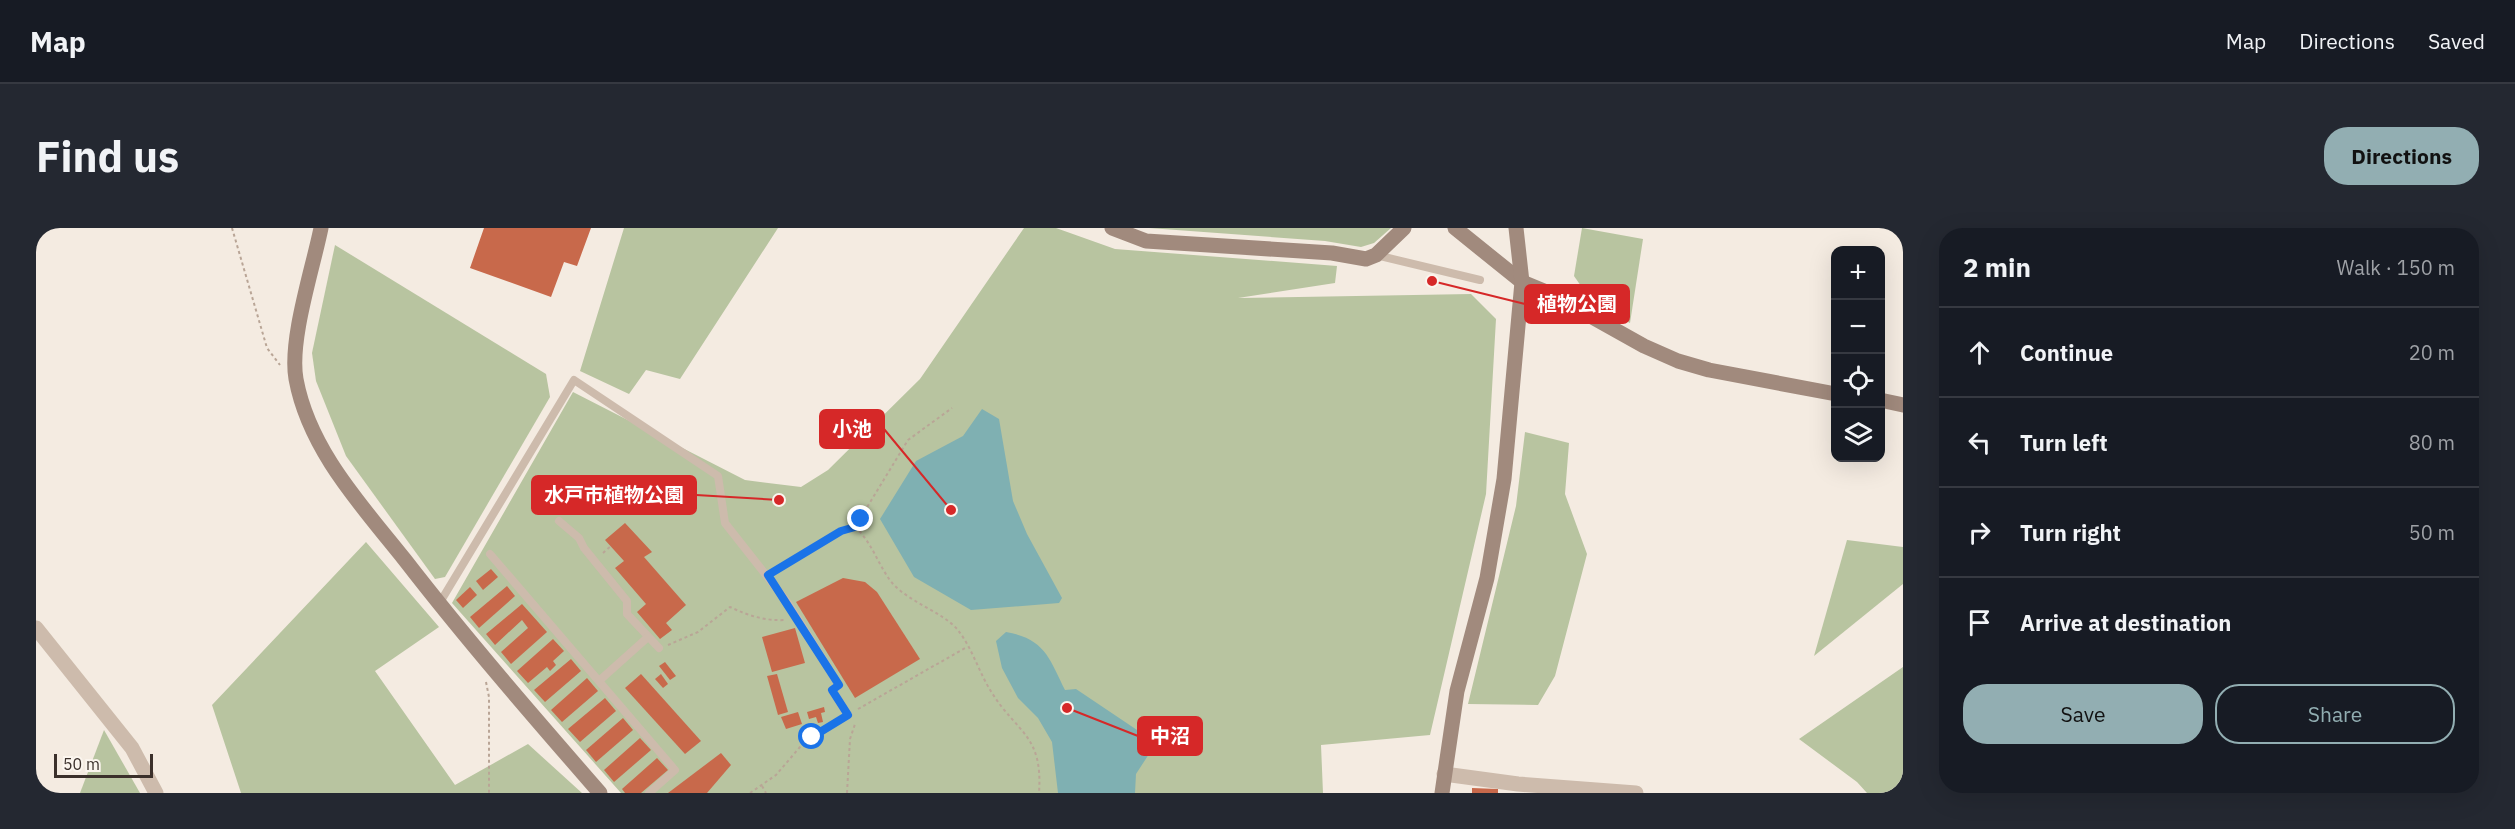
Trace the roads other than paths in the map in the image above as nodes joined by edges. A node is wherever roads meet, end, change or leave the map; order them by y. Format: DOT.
graph roads {
  1 [pos="321,228"];
  2 [pos="1112,228"];
  3 [pos="1404,228"];
  4 [pos="1455,228"];
  5 [pos="1516,228"];
  6 [pos="1376,255"];
  7 [pos="1480,280"];
  8 [pos="1522,282"];
  9 [pos="1831,393"];
  10 [pos="1885,401"];
  11 [pos="1903,405"];
  12 [pos="559,521"];
  13 [pos="490,554"];
  14 [pos="439,604"];
  15 [pos="36,628"];
  16 [pos="648,637"];
  17 [pos="659,648"];
  18 [pos="600,680"];
  19 [pos="848,715"];
  20 [pos="1444,774"];
  21 [pos="156,793"];
  22 [pos="600,793"];
  23 [pos="649,793"];
  24 [pos="1442,793"];
  25 [pos="1636,793"];
  1 -- 14 [label="street"];
  2 -- 6 [label="street"];
  3 -- 6 [label="street"];
  4 -- 8 [label="street"];
  5 -- 8 [label="street"];
  6 -- 7 [label="lane"];
  8 -- 9 [label="street"];
  8 -- 20 [label="street"];
  10 -- 11 [label="street"];
  12 -- 16 [label="lane"];
  13 -- 18 [label="lane"];
  14 -- 19 [label="lane"];
  14 -- 22 [label="street"];
  15 -- 21 [label="street"];
  16 -- 17 [label="lane"];
  16 -- 18 [label="lane"];
  18 -- 23 [label="lane"];
  20 -- 24 [label="street"];
  20 -- 25 [label="street"];
}
